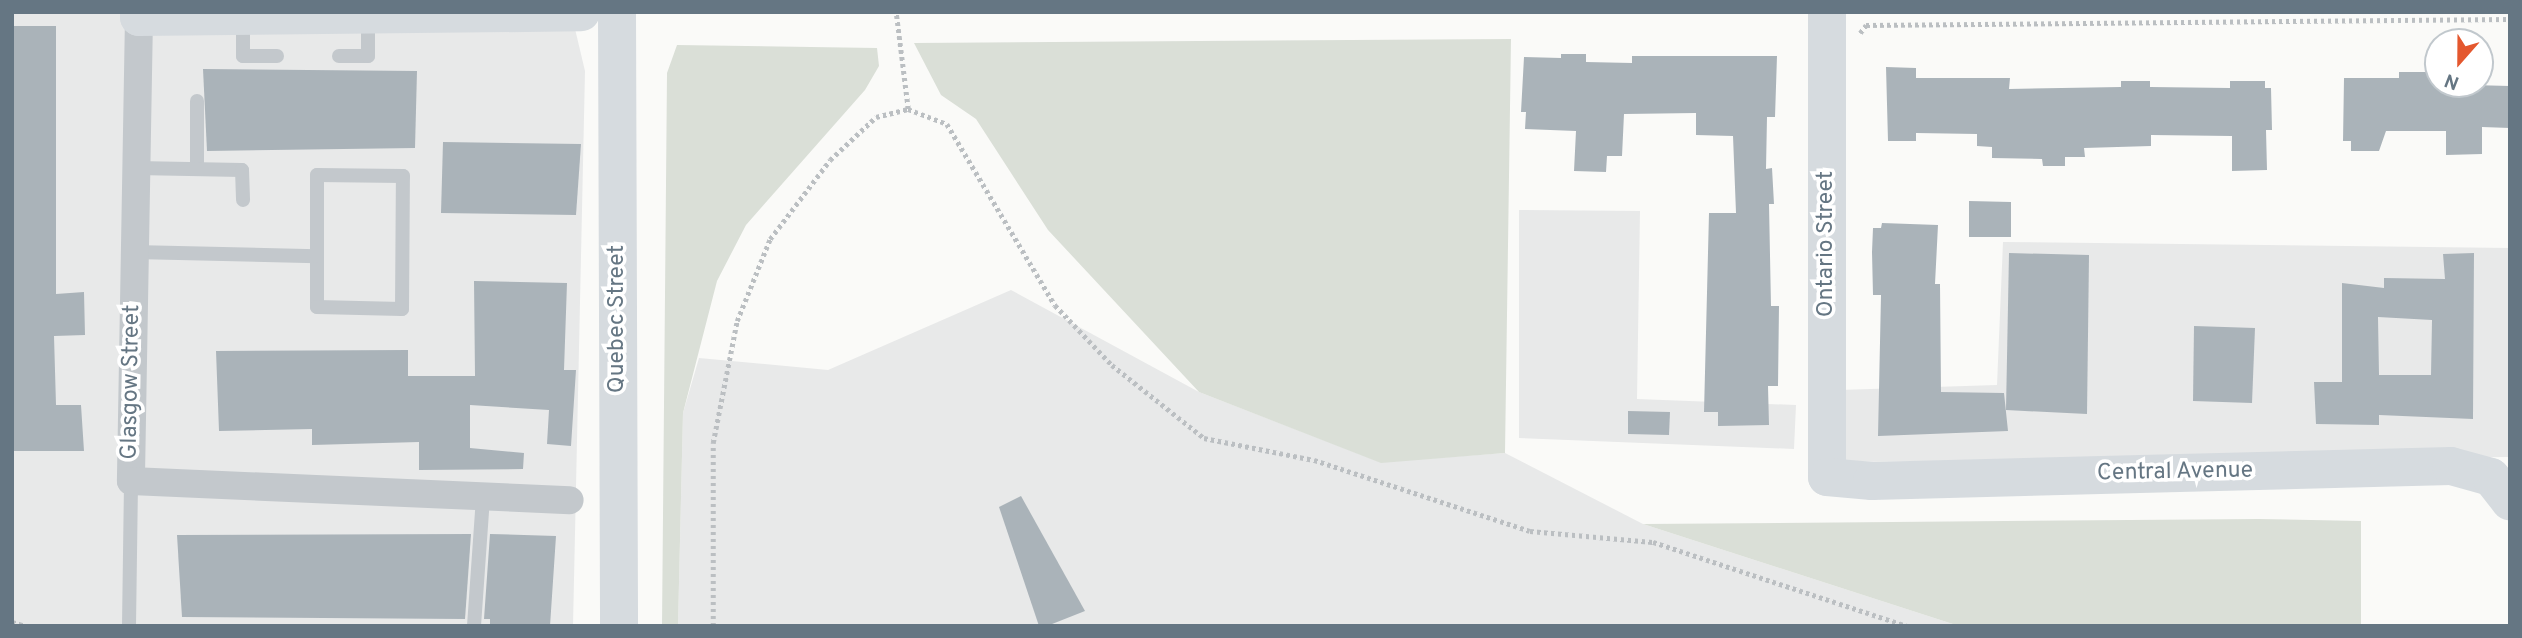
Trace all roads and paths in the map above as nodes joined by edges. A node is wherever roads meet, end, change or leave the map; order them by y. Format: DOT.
graph roads {
  1 [pos="581,12"];
  2 [pos="617,12"];
  3 [pos="896,12"];
  4 [pos="1827,12"];
  5 [pos="139,15"];
  6 [pos="368,15"];
  7 [pos="243,16"];
  8 [pos="2510,19"];
  9 [pos="1854,40"];
  10 [pos="277,56"];
  11 [pos="339,56"];
  12 [pos="197,101"];
  13 [pos="908,109"];
  14 [pos="136,168"];
  15 [pos="197,169"];
  16 [pos="243,200"];
  17 [pos="134,252"];
  18 [pos="317,256"];
  19 [pos="1827,477"];
  20 [pos="131,481"];
  21 [pos="483,497"];
  22 [pos="570,500"];
  23 [pos="2510,501"];
  24 [pos="12,622"];
  25 [pos="26,626"];
  26 [pos="129,626"];
  27 [pos="474,626"];
  28 [pos="619,626"];
  29 [pos="713,626"];
  30 [pos="1907,626"];
  1 -- 6 [label="street"];
  2 -- 28 [label="street, Quebec Street"];
  3 -- 13 [label="path"];
  4 -- 19 [label="street, Ontario Street"];
  5 -- 7 [label="street"];
  5 -- 14 [label="street, Glasgow Street"];
  6 -- 7 [label="street"];
  6 -- 11 [label="lane"];
  7 -- 10 [label="lane"];
  8 -- 9 [label="path"];
  12 -- 15 [label="lane"];
  13 -- 29 [label="path"];
  13 -- 30 [label="path"];
  14 -- 15 [label="lane"];
  14 -- 17 [label="street, Glasgow Street"];
  15 -- 16 [label="lane"];
  17 -- 18 [label="lane"];
  17 -- 20 [label="street, Glasgow Street"];
  18 -- 18 [label="lane"];
  19 -- 23 [label="street, Central Avenue"];
  20 -- 21 [label="street, Glasgow Street"];
  20 -- 26 [label="lane"];
  21 -- 22 [label="street, Glasgow Street"];
  21 -- 27 [label="lane"];
  24 -- 25 [label="path"];
}
